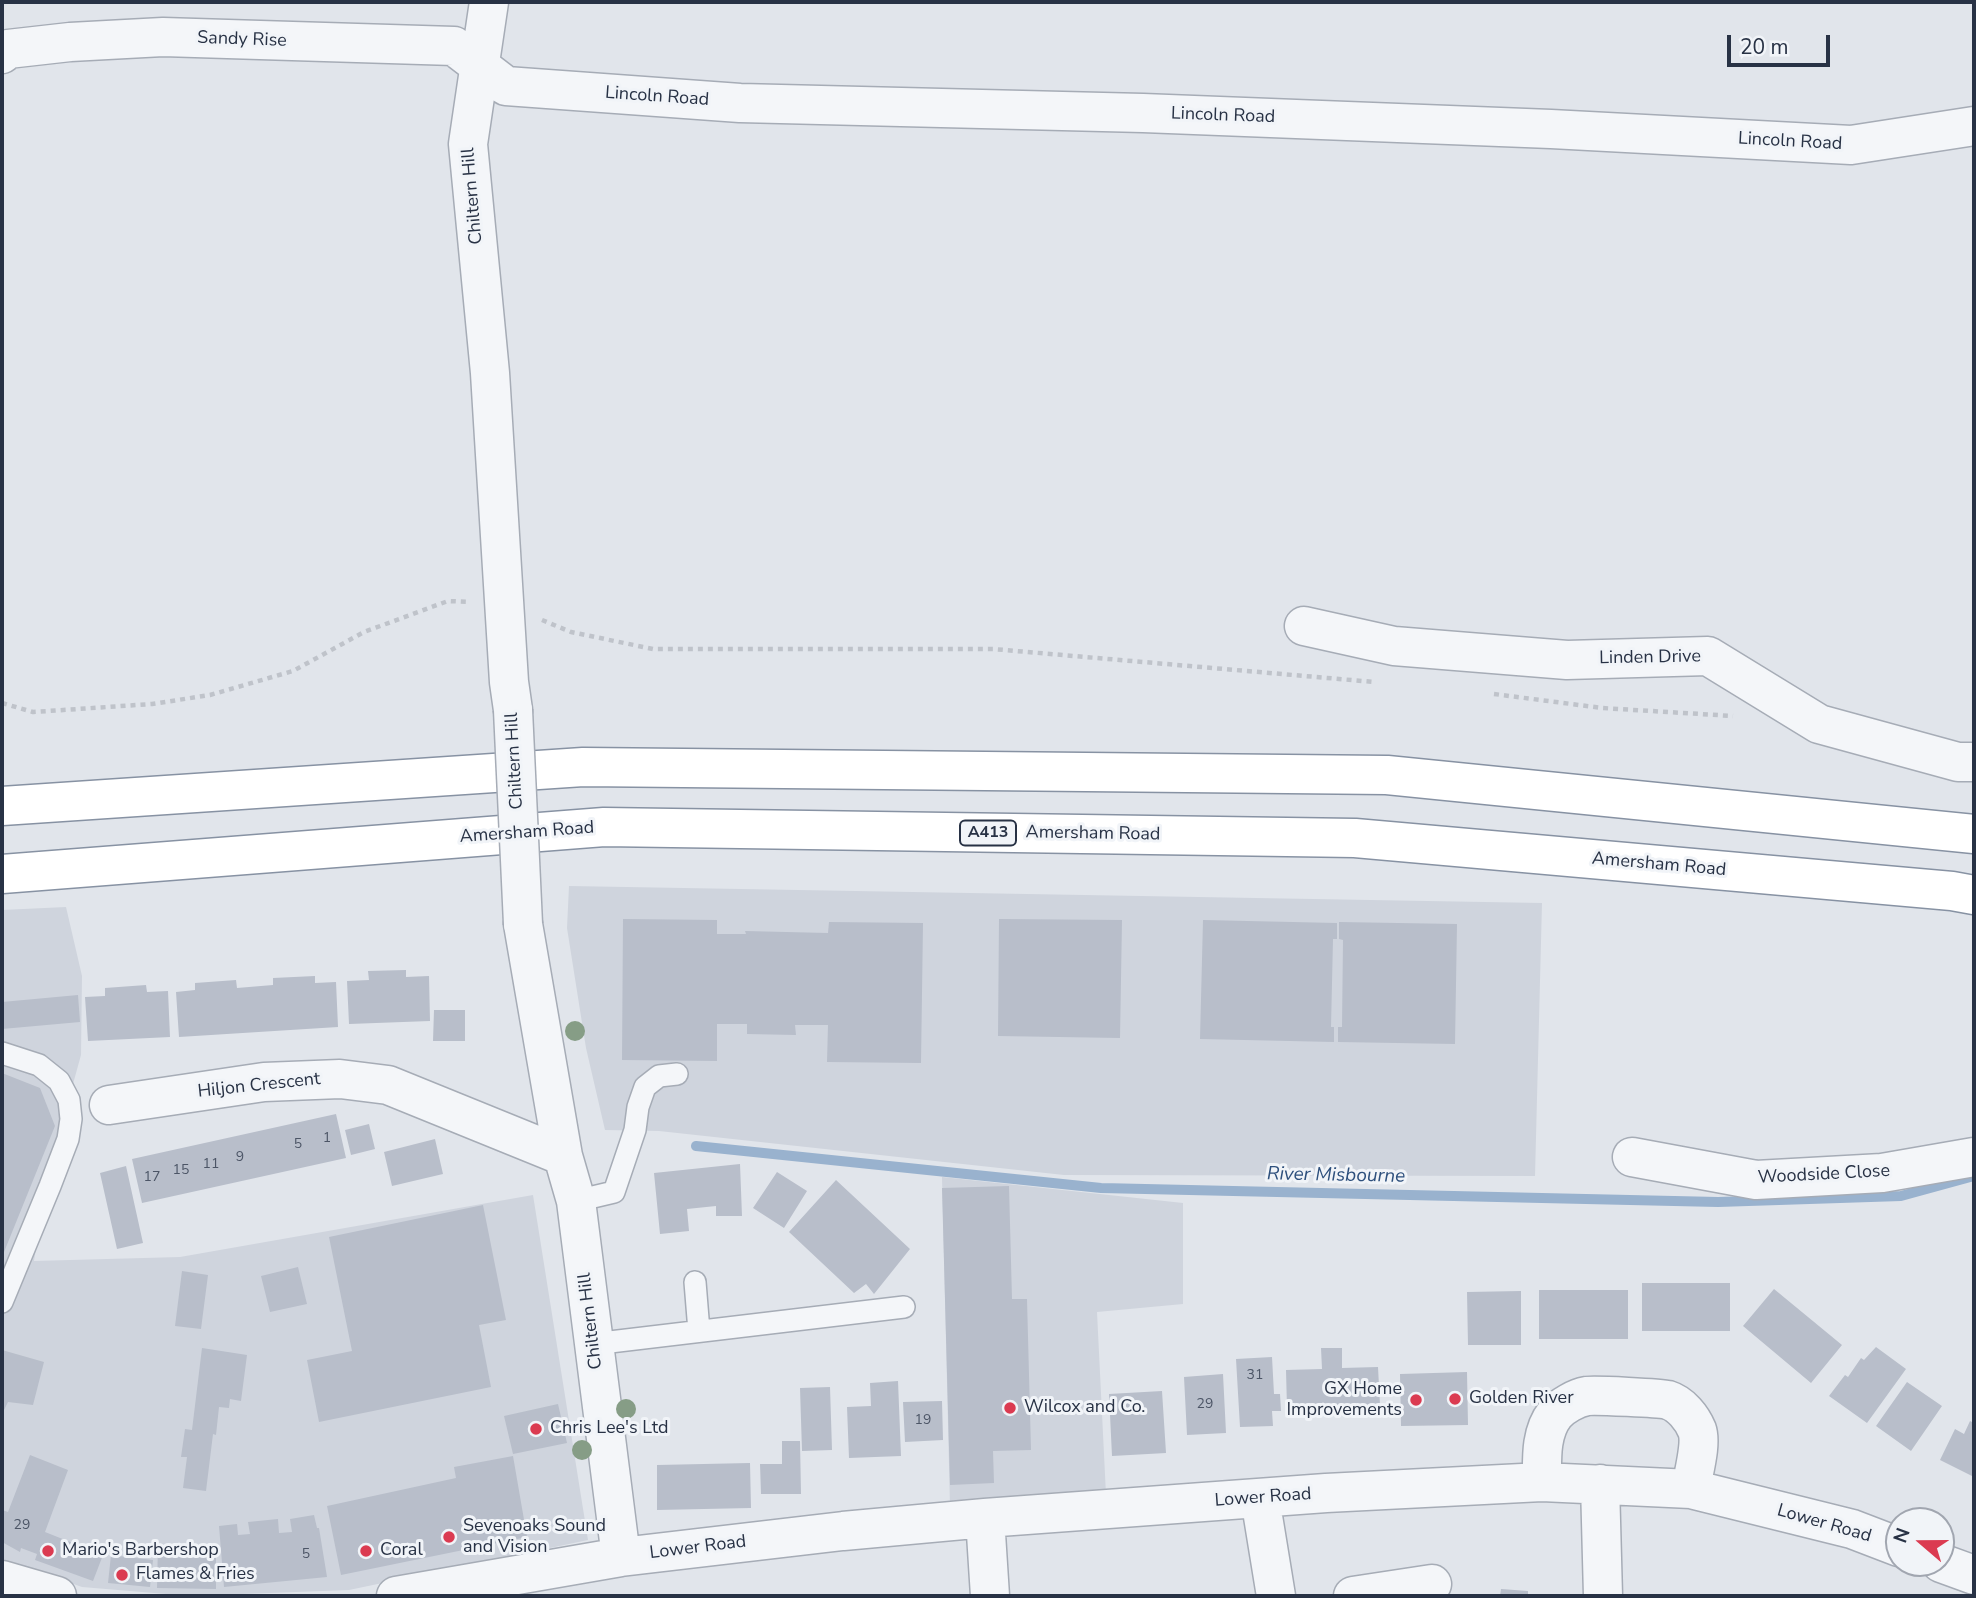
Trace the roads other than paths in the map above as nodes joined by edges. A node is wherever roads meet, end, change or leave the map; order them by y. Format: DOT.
graph roads {
  1 [pos="489,2"];
  2 [pos="4,48"];
  3 [pos="479,64"];
  4 [pos="1974,126"];
  5 [pos="1304,626"];
  6 [pos="1974,762"];
  7 [pos="2,806"];
  8 [pos="1974,834"];
  9 [pos="2,874"];
  10 [pos="1974,895"];
  11 [pos="2,1053"];
  12 [pos="677,1074"];
  13 [pos="109,1105"];
  14 [pos="563,1156"];
  15 [pos="1632,1157"];
  16 [pos="1974,1157"];
  17 [pos="576,1201"];
  18 [pos="695,1282"];
  19 [pos="2,1302"];
  20 [pos="904,1307"];
  21 [pos="699,1332"];
  22 [pos="593,1344"];
  23 [pos="1542,1482"];
  24 [pos="1600,1484"];
  25 [pos="1691,1489"];
  26 [pos="1260,1498"];
  27 [pos="985,1518"];
  28 [pos="1885,1542"];
  29 [pos="621,1557"];
  30 [pos="1955,1568"];
  31 [pos="1974,1575"];
  32 [pos="1432,1584"];
  33 [pos="8,1587"];
  34 [pos="460,1590"];
  35 [pos="57,1596"];
  36 [pos="396,1596"];
  37 [pos="990,1596"];
  38 [pos="1276,1596"];
  39 [pos="1353,1596"];
  40 [pos="1602,1596"];
  1 -- 3 [label="street, Chiltern Hill"];
  2 -- 3 [label="street, Sandy Rise"];
  3 -- 4 [label="street, Lincoln Road"];
  3 -- 14 [label="street, Chiltern Hill, bridge"];
  5 -- 6 [label="street, Linden Drive"];
  7 -- 8 [label="highway"];
  9 -- 10 [label="highway, Amersham Road / A413"];
  11 -- 19 [label="lane"];
  12 -- 17 [label="lane"];
  13 -- 14 [label="street, Hiljon Crescent"];
  14 -- 17 [label="street, Chiltern Hill"];
  15 -- 16 [label="street, Woodside Close"];
  17 -- 22 [label="street, Chiltern Hill"];
  18 -- 21 [label="lane"];
  20 -- 21 [label="lane"];
  21 -- 22 [label="lane"];
  22 -- 29 [label="street, Chiltern Hill"];
  23 -- 24 [label="street, Lower Road"];
  23 -- 25 [label="street"];
  23 -- 26 [label="street, Lower Road"];
  24 -- 25 [label="street, Lower Road"];
  24 -- 40 [label="street"];
  25 -- 28 [label="street, Lower Road"];
  26 -- 27 [label="street, Lower Road"];
  26 -- 38 [label="street"];
  27 -- 29 [label="street, Lower Road"];
  27 -- 37 [label="street"];
  29 -- 34 [label="street, Lower Road"];
  30 -- 31 [label="street"];
  32 -- 39 [label="street"];
  33 -- 35 [label="street"];
  34 -- 36 [label="street, Lower Road"];
}
